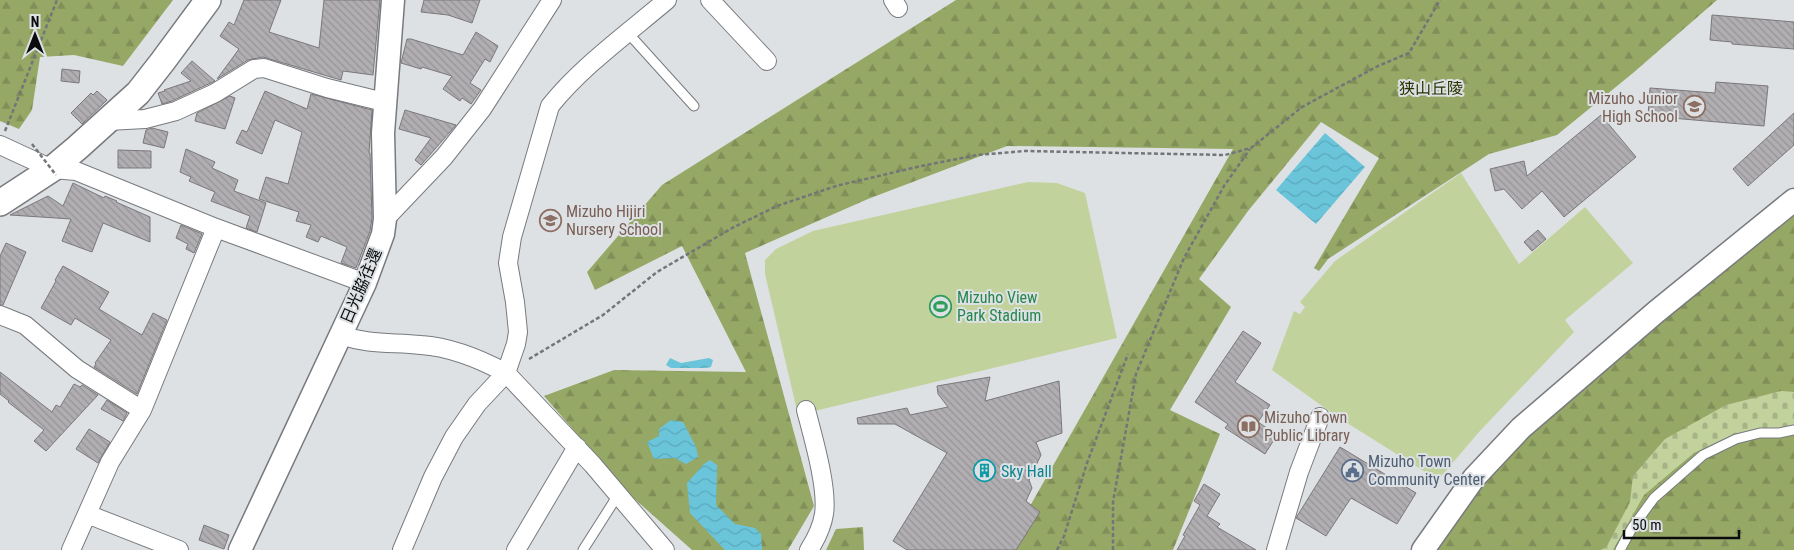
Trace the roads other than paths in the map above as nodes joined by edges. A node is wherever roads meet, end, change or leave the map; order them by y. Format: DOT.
graph roads {
  1 [pos="208,0"];
  2 [pos="393,0"];
  3 [pos="552,0"];
  4 [pos="667,0"];
  5 [pos="710,0"];
  6 [pos="628,33"];
  7 [pos="767,62"];
  8 [pos="384,102"];
  9 [pos="694,106"];
  10 [pos="108,121"];
  11 [pos="1,141"];
  12 [pos="54,172"];
  13 [pos="1794,200"];
  14 [pos="0,203"];
  15 [pos="385,219"];
  16 [pos="216,228"];
  17 [pos="365,282"];
  18 [pos="0,315"];
  19 [pos="340,335"];
  20 [pos="506,373"];
  21 [pos="142,410"];
  22 [pos="806,410"];
  23 [pos="1320,417"];
  24 [pos="1794,430"];
  25 [pos="577,448"];
  26 [pos="618,495"];
  27 [pos="87,514"];
  28 [pos="71,550"];
  29 [pos="179,550"];
  30 [pos="240,550"];
  31 [pos="402,550"];
  32 [pos="516,550"];
  33 [pos="583,550"];
  34 [pos="665,550"];
  35 [pos="809,550"];
  36 [pos="1276,550"];
  37 [pos="1423,550"];
  38 [pos="1620,550"];
  1 -- 10 [label="main road"];
  2 -- 8 [label="street, 日光脇往還"];
  3 -- 15 [label="street"];
  4 -- 6 [label="street"];
  5 -- 7 [label="street"];
  6 -- 9 [label="lane"];
  6 -- 20 [label="street"];
  8 -- 10 [label="street"];
  8 -- 15 [label="street, 日光脇往還"];
  10 -- 12 [label="main road"];
  11 -- 12 [label="street"];
  12 -- 14 [label="main road"];
  12 -- 16 [label="street"];
  13 -- 37 [label="street"];
  15 -- 17 [label="street, 日光脇往還"];
  16 -- 17 [label="street"];
  16 -- 21 [label="street"];
  17 -- 19 [label="street, 日光脇往還"];
  18 -- 21 [label="street"];
  19 -- 20 [label="street"];
  19 -- 30 [label="street, 日光脇往還"];
  20 -- 25 [label="street"];
  20 -- 31 [label="street"];
  21 -- 27 [label="street"];
  22 -- 35 [label="street"];
  23 -- 36 [label="street"];
  24 -- 38 [label="lane"];
  25 -- 26 [label="street"];
  25 -- 32 [label="street"];
  26 -- 33 [label="lane"];
  26 -- 34 [label="street"];
  27 -- 28 [label="street"];
  27 -- 29 [label="street"];
}
